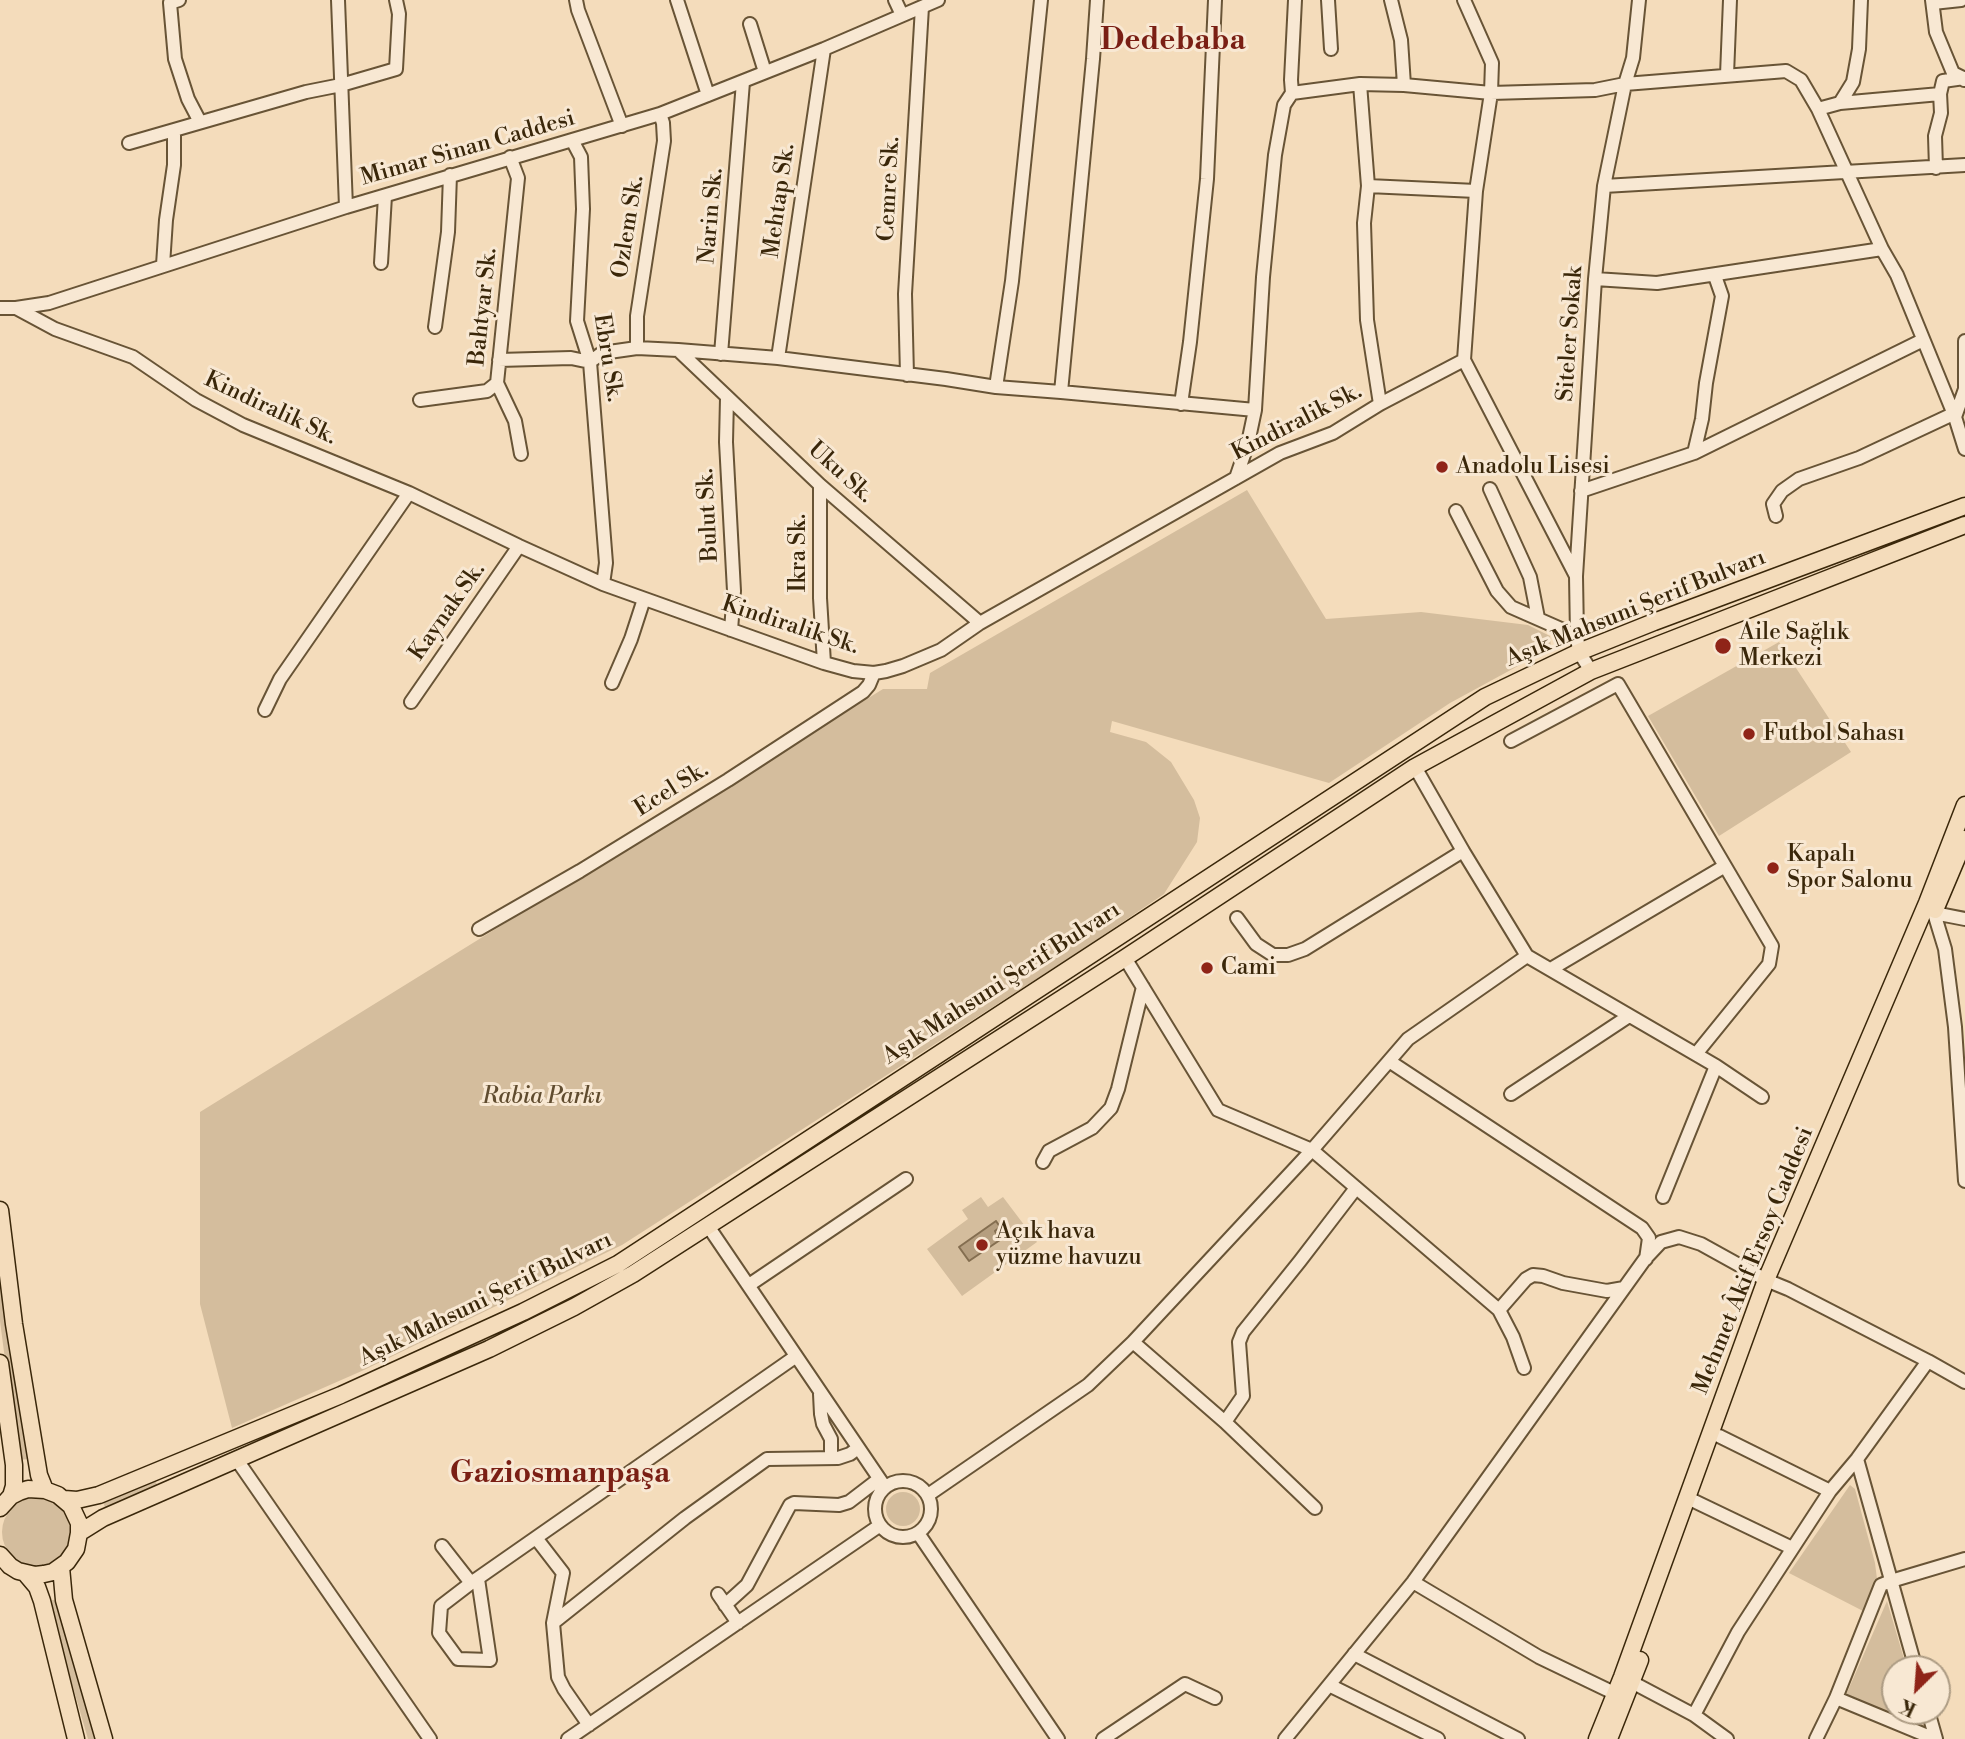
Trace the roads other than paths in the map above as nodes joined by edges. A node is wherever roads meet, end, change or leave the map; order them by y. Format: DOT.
graph roads {
  1 [pos="179,0"];
  2 [pos="338,0"];
  3 [pos="396,0"];
  4 [pos="576,0"];
  5 [pos="677,0"];
  6 [pos="895,0"];
  7 [pos="938,0"];
  8 [pos="1041,0"];
  9 [pos="1097,0"];
  10 [pos="1215,0"];
  11 [pos="1295,0"];
  12 [pos="1328,0"];
  13 [pos="1391,0"];
  14 [pos="1464,0"];
  15 [pos="1639,0"];
  16 [pos="1730,0"];
  17 [pos="1861,0"];
  18 [pos="1961,0"];
  19 [pos="1932,1"];
  20 [pos="922,7"];
  21 [pos="902,15"];
  22 [pos="750,24"];
  23 [pos="824,49"];
  24 [pos="1331,49"];
  25 [pos="765,72"];
  26 [pos="1727,75"];
  27 [pos="1964,80"];
  28 [pos="743,82"];
  29 [pos="1360,84"];
  30 [pos="1625,84"];
  31 [pos="341,85"];
  32 [pos="1404,85"];
  33 [pos="1292,93"];
  34 [pos="1491,93"];
  35 [pos="1940,93"];
  36 [pos="708,95"];
  37 [pos="1840,103"];
  38 [pos="1818,109"];
  39 [pos="660,114"];
  40 [pos="200,122"];
  41 [pos="622,126"];
  42 [pos="174,131"];
  43 [pos="572,140"];
  44 [pos="129,143"];
  45 [pos="510,158"];
  46 [pos="1965,165"];
  47 [pos="1936,168"];
  48 [pos="1849,172"];
  49 [pos="450,176"];
  50 [pos="1368,186"];
  51 [pos="1604,186"];
  52 [pos="1476,191"];
  53 [pos="385,196"];
  54 [pos="346,207"];
  55 [pos="1882,249"];
  56 [pos="381,263"];
  57 [pos="163,265"];
  58 [pos="1715,276"];
  59 [pos="1595,279"];
  60 [pos="16,308"];
  61 [pos="0,309"];
  62 [pos="435,327"];
  63 [pos="1923,340"];
  64 [pos="1965,341"];
  65 [pos="637,348"];
  66 [pos="677,350"];
  67 [pos="722,354"];
  68 [pos="778,358"];
  69 [pos="499,360"];
  70 [pos="1464,360"];
  71 [pos="590,362"];
  72 [pos="907,375"];
  73 [pos="497,383"];
  74 [pos="996,387"];
  75 [pos="1061,392"];
  76 [pos="727,398"];
  77 [pos="420,400"];
  78 [pos="1181,404"];
  79 [pos="1380,404"];
  80 [pos="1255,411"];
  81 [pos="1954,416"];
  82 [pos="1248,443"];
  83 [pos="1965,449"];
  84 [pos="1280,453"];
  85 [pos="1694,453"];
  86 [pos="521,454"];
  87 [pos="1236,478"];
  88 [pos="820,485"];
  89 [pos="1490,489"];
  90 [pos="1581,491"];
  91 [pos="409,493"];
  92 [pos="1965,506"];
  93 [pos="1456,511"];
  94 [pos="1776,516"];
  95 [pos="1965,525"];
  96 [pos="519,546"];
  97 [pos="1576,576"];
  98 [pos="603,584"];
  99 [pos="644,599"];
  100 [pos="1538,618"];
  101 [pos="980,623"];
  102 [pos="732,630"];
  103 [pos="1578,644"];
  104 [pos="824,663"];
  105 [pos="1591,671"];
  106 [pos="874,673"];
  107 [pos="612,683"];
  108 [pos="411,702"];
  109 [pos="265,710"];
  110 [pos="1511,741"];
  111 [pos="1415,767"];
  112 [pos="1965,805"];
  113 [pos="1965,839"];
  114 [pos="1463,851"];
  115 [pos="1725,866"];
  116 [pos="1934,914"];
  117 [pos="1237,918"];
  118 [pos="1965,919"];
  119 [pos="479,929"];
  120 [pos="1527,956"];
  121 [pos="1125,958"];
  122 [pos="1551,969"];
  123 [pos="1143,987"];
  124 [pos="1629,1016"];
  125 [pos="1696,1054"];
  126 [pos="1389,1061"];
  127 [pos="1716,1066"];
  128 [pos="1511,1094"];
  129 [pos="1762,1097"];
  130 [pos="1962,1103"];
  131 [pos="1312,1150"];
  132 [pos="1043,1162"];
  133 [pos="1965,1175"];
  134 [pos="906,1178"];
  135 [pos="1356,1188"];
  136 [pos="1662,1197"];
  137 [pos="0,1210"];
  138 [pos="708,1226"];
  139 [pos="1646,1259"];
  140 [pos="1771,1282"];
  141 [pos="749,1285"];
  142 [pos="1624,1288"];
  143 [pos="1500,1310"];
  144 [pos="1133,1342"];
  145 [pos="795,1357"];
  146 [pos="1928,1361"];
  147 [pos="0,1363"];
  148 [pos="1524,1368"];
  149 [pos="1965,1382"];
  150 [pos="820,1393"];
  151 [pos="1225,1422"];
  152 [pos="1719,1436"];
  153 [pos="858,1448"];
  154 [pos="831,1458"];
  155 [pos="1857,1459"];
  156 [pos="237,1461"];
  157 [pos="882,1483"];
  158 [pos="45,1490"];
  159 [pos="1830,1491"];
  160 [pos="928,1495"];
  161 [pos="64,1499"];
  162 [pos="1694,1501"];
  163 [pos="6,1502"];
  164 [pos="1315,1508"];
  165 [pos="879,1526"];
  166 [pos="79,1533"];
  167 [pos="918,1533"];
  168 [pos="536,1538"];
  169 [pos="442,1546"];
  170 [pos="1792,1548"];
  171 [pos="1965,1559"];
  172 [pos="3,1562"];
  173 [pos="61,1567"];
  174 [pos="26,1574"];
  175 [pos="474,1581"];
  176 [pos="1891,1581"];
  177 [pos="1413,1582"];
  178 [pos="553,1623"];
  179 [pos="738,1623"];
  180 [pos="1354,1654"];
  181 [pos="1912,1655"];
  182 [pos="1627,1679"];
  183 [pos="1329,1685"];
  184 [pos="1616,1694"];
  185 [pos="1215,1698"];
  186 [pos="1836,1698"];
  187 [pos="1693,1715"];
  188 [pos="589,1725"];
  189 [pos="76,1739"];
  190 [pos="104,1739"];
  191 [pos="430,1739"];
  192 [pos="568,1739"];
  193 [pos="1058,1739"];
  194 [pos="1103,1739"];
  195 [pos="1285,1739"];
  196 [pos="1438,1739"];
  197 [pos="1518,1739"];
  198 [pos="1597,1739"];
  199 [pos="1609,1739"];
  200 [pos="1727,1739"];
  201 [pos="1816,1739"];
  202 [pos="1936,1739"];
  1 -- 40 [label="street"];
  2 -- 31 [label="street"];
  3 -- 31 [label="street"];
  4 -- 41 [label="street"];
  5 -- 36 [label="street"];
  6 -- 21 [label="street"];
  7 -- 20 [label="street, Mimar Sinan Caddesi"];
  8 -- 74 [label="street"];
  9 -- 75 [label="street"];
  10 -- 78 [label="street"];
  11 -- 33 [label="street"];
  12 -- 24 [label="street"];
  13 -- 32 [label="street"];
  14 -- 34 [label="street"];
  15 -- 30 [label="street, Siteler Sokak"];
  16 -- 26 [label="street"];
  17 -- 37 [label="street"];
  18 -- 19 [label="street"];
  19 -- 27 [label="street"];
  20 -- 21 [label="street, Mimar Sinan Caddesi"];
  20 -- 72 [label="street, Cemre Sk."];
  21 -- 23 [label="street, Mimar Sinan Caddesi"];
  22 -- 25 [label="street"];
  23 -- 25 [label="street, Mimar Sinan Caddesi"];
  23 -- 68 [label="street, Mehtap Sk."];
  25 -- 28 [label="street, Mimar Sinan Caddesi"];
  26 -- 30 [label="street"];
  26 -- 38 [label="street"];
  27 -- 35 [label="street"];
  28 -- 36 [label="street, Mimar Sinan Caddesi"];
  28 -- 67 [label="street, Narin Sk."];
  29 -- 32 [label="street"];
  29 -- 33 [label="street"];
  29 -- 50 [label="street"];
  30 -- 34 [label="street"];
  30 -- 51 [label="street, Siteler Sokak"];
  31 -- 40 [label="street"];
  31 -- 54 [label="street"];
  32 -- 34 [label="street"];
  33 -- 80 [label="street"];
  34 -- 52 [label="street"];
  35 -- 37 [label="street"];
  35 -- 47 [label="street"];
  36 -- 39 [label="street, Mimar Sinan Caddesi"];
  37 -- 38 [label="street"];
  38 -- 48 [label="street"];
  39 -- 41 [label="street, Mimar Sinan Caddesi"];
  39 -- 65 [label="street, Ozlem Sk."];
  40 -- 42 [label="street"];
  41 -- 43 [label="street, Mimar Sinan Caddesi"];
  42 -- 44 [label="street"];
  42 -- 57 [label="street"];
  43 -- 45 [label="street, Mimar Sinan Caddesi"];
  43 -- 71 [label="street, Ebru Sk."];
  45 -- 49 [label="street, Mimar Sinan Caddesi"];
  45 -- 69 [label="street, Bahtyar Sk."];
  46 -- 47 [label="street"];
  47 -- 48 [label="street"];
  48 -- 51 [label="street"];
  48 -- 55 [label="street"];
  49 -- 53 [label="street, Mimar Sinan Caddesi"];
  49 -- 62 [label="street"];
  50 -- 52 [label="street"];
  50 -- 79 [label="street"];
  51 -- 59 [label="street, Siteler Sokak"];
  52 -- 70 [label="street"];
  53 -- 54 [label="street, Mimar Sinan Caddesi"];
  53 -- 56 [label="street"];
  54 -- 57 [label="street, Mimar Sinan Caddesi"];
  55 -- 58 [label="street"];
  55 -- 63 [label="street"];
  57 -- 60 [label="street, Mimar Sinan Caddesi"];
  58 -- 59 [label="street"];
  58 -- 85 [label="street"];
  59 -- 90 [label="street, Siteler Sokak"];
  60 -- 61 [label="street, Mimar Sinan Caddesi"];
  60 -- 91 [label="street, Kindiralik Sk."];
  63 -- 81 [label="street"];
  63 -- 85 [label="street"];
  64 -- 81 [label="street"];
  65 -- 66 [label="street"];
  65 -- 71 [label="street"];
  66 -- 67 [label="street"];
  66 -- 76 [label="street, Uku Sk."];
  67 -- 68 [label="street"];
  68 -- 72 [label="street"];
  69 -- 71 [label="street"];
  69 -- 73 [label="street, Bahtyar Sk."];
  70 -- 79 [label="street, Kindiralik Sk."];
  70 -- 97 [label="street"];
  71 -- 98 [label="street, Ebru Sk."];
  72 -- 74 [label="street"];
  73 -- 77 [label="street, Bahtyar Sk."];
  73 -- 86 [label="street"];
  74 -- 75 [label="street"];
  75 -- 78 [label="street"];
  76 -- 88 [label="street, Uku Sk."];
  76 -- 102 [label="street, Bulut Sk."];
  78 -- 80 [label="street"];
  79 -- 84 [label="street, Kindiralik Sk."];
  80 -- 82 [label="street"];
  81 -- 83 [label="street"];
  81 -- 94 [label="street"];
  82 -- 84 [label="street"];
  82 -- 87 [label="street"];
  84 -- 87 [label="street, Kindiralik Sk."];
  85 -- 90 [label="street"];
  87 -- 101 [label="street, Kindiralik Sk."];
  88 -- 101 [label="street, Uku Sk."];
  88 -- 104 [label="street, Ikra Sk."];
  89 -- 100 [label="street"];
  90 -- 97 [label="street, Siteler Sokak"];
  91 -- 96 [label="street, Kindiralik Sk."];
  91 -- 109 [label="street"];
  92 -- 103 [label="main road, Aşık Mahsuni Şerif Bulvarı"];
  93 -- 100 [label="street"];
  95 -- 105 [label="main road, Aşık Mahsuni Şerif Bulvarı"];
  96 -- 98 [label="street, Kindiralik Sk."];
  96 -- 108 [label="street, Kaynak Sk."];
  97 -- 103 [label="street, Siteler Sokak"];
  98 -- 99 [label="street, Kindiralik Sk."];
  99 -- 102 [label="street, Kindiralik Sk."];
  99 -- 107 [label="street"];
  100 -- 103 [label="street"];
  101 -- 106 [label="street, Kindiralik Sk."];
  102 -- 104 [label="street, Kindiralik Sk."];
  103 -- 105 [label="street"];
  103 -- 161 [label="main road, Aşık Mahsuni Şerif Bulvarı"];
  104 -- 106 [label="street, Kindiralik Sk."];
  105 -- 111 [label="main road, Aşık Mahsuni Şerif Bulvarı"];
  106 -- 119 [label="street, Ecel Sk."];
  110 -- 115 [label="street"];
  111 -- 114 [label="street"];
  111 -- 121 [label="main road, Aşık Mahsuni Şerif Bulvarı"];
  112 -- 140 [label="main road, Mehmet Âkif Ersoy Caddesi"];
  113 -- 116 [label="main road, Mehmet Âkif Ersoy Caddesi"];
  114 -- 117 [label="street"];
  114 -- 120 [label="street"];
  115 -- 122 [label="street"];
  115 -- 125 [label="street"];
  116 -- 118 [label="street"];
  116 -- 130 [label="street"];
  116 -- 140 [label="main road, Mehmet Âkif Ersoy Caddesi"];
  120 -- 122 [label="street"];
  120 -- 126 [label="street"];
  121 -- 123 [label="street"];
  121 -- 138 [label="main road, Aşık Mahsuni Şerif Bulvarı"];
  122 -- 124 [label="street"];
  123 -- 131 [label="street"];
  123 -- 132 [label="street"];
  124 -- 125 [label="street"];
  124 -- 128 [label="street"];
  125 -- 127 [label="street"];
  126 -- 131 [label="street"];
  126 -- 139 [label="street"];
  127 -- 129 [label="street"];
  127 -- 136 [label="street"];
  130 -- 133 [label="street"];
  131 -- 135 [label="street"];
  131 -- 144 [label="street"];
  134 -- 141 [label="street"];
  135 -- 143 [label="street"];
  135 -- 151 [label="street"];
  137 -- 158 [label="main road"];
  138 -- 141 [label="street"];
  138 -- 156 [label="main road, Aşık Mahsuni Şerif Bulvarı"];
  139 -- 140 [label="street"];
  139 -- 142 [label="street"];
  140 -- 146 [label="street"];
  140 -- 152 [label="main road, Mehmet Âkif Ersoy Caddesi"];
  140 -- 182 [label="main road, Mehmet Âkif Ersoy Caddesi"];
  141 -- 145 [label="street"];
  142 -- 143 [label="street"];
  142 -- 177 [label="street"];
  143 -- 148 [label="street"];
  144 -- 151 [label="street"];
  144 -- 160 [label="street"];
  145 -- 150 [label="street"];
  145 -- 168 [label="street"];
  146 -- 149 [label="street"];
  146 -- 155 [label="street"];
  147 -- 163 [label="main road"];
  150 -- 153 [label="street"];
  150 -- 154 [label="street"];
  151 -- 164 [label="street"];
  152 -- 159 [label="street"];
  152 -- 162 [label="main road, Mehmet Âkif Ersoy Caddesi"];
  153 -- 154 [label="street"];
  153 -- 157 [label="street"];
  154 -- 178 [label="street"];
  155 -- 159 [label="street"];
  155 -- 176 [label="street"];
  156 -- 166 [label="main road, Aşık Mahsuni Şerif Bulvarı"];
  156 -- 191 [label="street"];
  157 -- 160 [label="street"];
  157 -- 165 [label="street"];
  157 -- 179 [label="street"];
  158 -- 161 [label="main road"];
  158 -- 163 [label="main road"];
  159 -- 170 [label="street"];
  160 -- 167 [label="street"];
  161 -- 166 [label="main road"];
  162 -- 170 [label="street"];
  162 -- 182 [label="main road, Mehmet Âkif Ersoy Caddesi"];
  165 -- 167 [label="street"];
  165 -- 179 [label="street"];
  166 -- 173 [label="main road"];
  167 -- 193 [label="street"];
  168 -- 175 [label="street"];
  168 -- 178 [label="street"];
  169 -- 175 [label="street"];
  170 -- 187 [label="street"];
  171 -- 176 [label="street"];
  172 -- 174 [label="main road"];
  173 -- 174 [label="main road"];
  173 -- 190 [label="main road"];
  174 -- 189 [label="main road"];
  175 -- 175 [label="street"];
  176 -- 181 [label="street"];
  176 -- 186 [label="street"];
  177 -- 180 [label="street"];
  177 -- 184 [label="street"];
  178 -- 188 [label="street"];
  179 -- 188 [label="street"];
  180 -- 183 [label="street"];
  180 -- 197 [label="street"];
  182 -- 184 [label="main road, Mehmet Âkif Ersoy Caddesi"];
  182 -- 187 [label="street"];
  182 -- 199 [label="main road, Mehmet Âkif Ersoy Caddesi"];
  183 -- 195 [label="street"];
  183 -- 196 [label="street"];
  184 -- 198 [label="main road, Mehmet Âkif Ersoy Caddesi"];
  185 -- 194 [label="street"];
  186 -- 201 [label="street"];
  186 -- 202 [label="street"];
  187 -- 200 [label="street"];
  188 -- 192 [label="street"];
}
